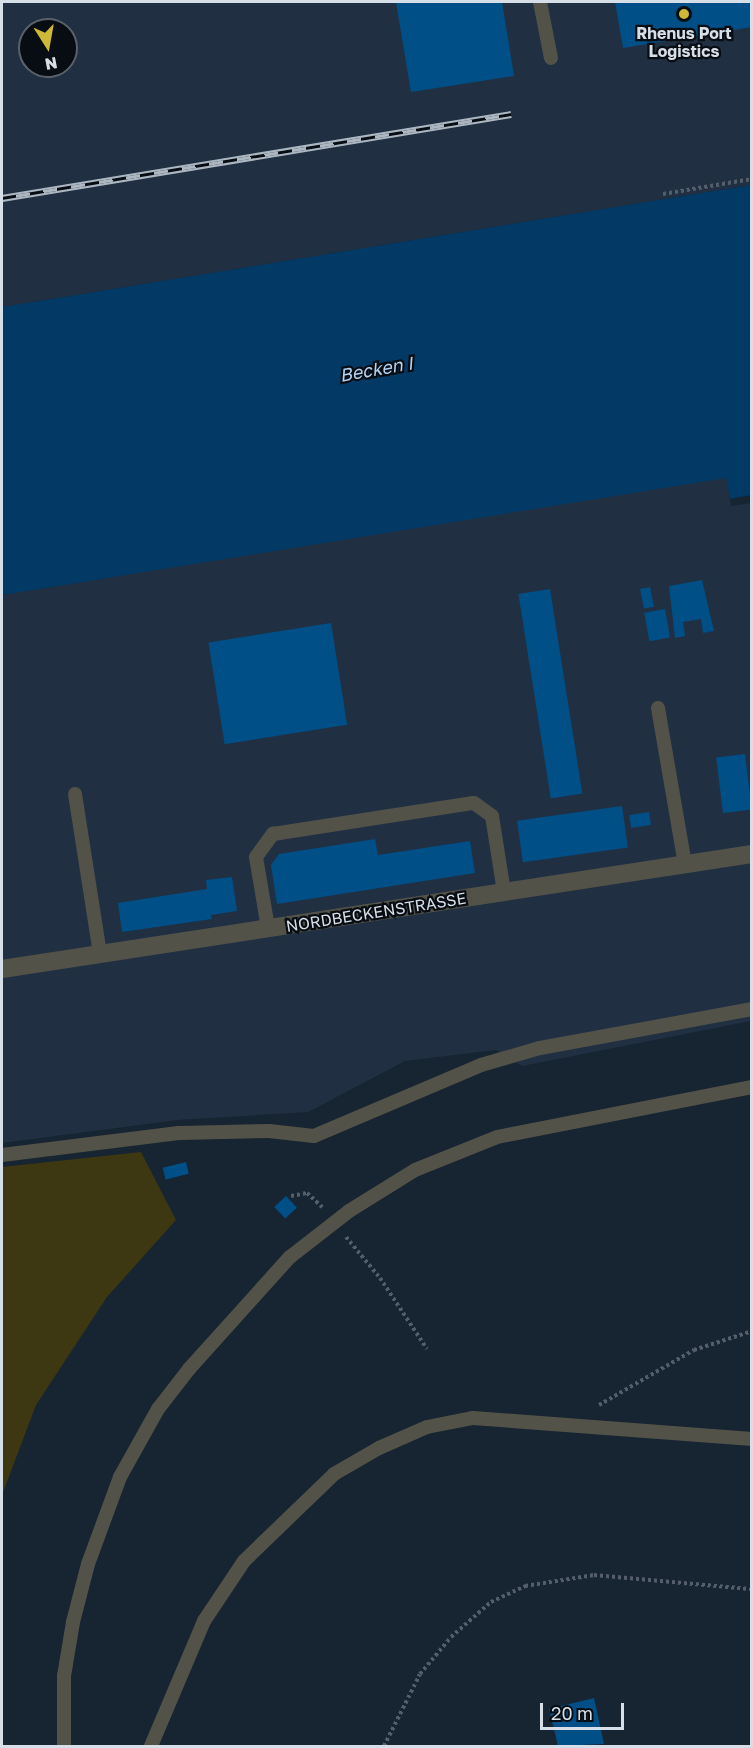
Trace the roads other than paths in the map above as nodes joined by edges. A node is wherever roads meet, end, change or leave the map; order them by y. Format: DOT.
graph roads {
  1 [pos="540,2"];
  2 [pos="550,58"];
  3 [pos="658,708"];
  4 [pos="75,794"];
  5 [pos="752,854"];
  6 [pos="685,864"];
  7 [pos="504,892"];
  8 [pos="268,928"];
  9 [pos="100,954"];
  10 [pos="2,969"];
  11 [pos="752,1009"];
  12 [pos="752,1087"];
  13 [pos="2,1155"];
  14 [pos="752,1438"];
  15 [pos="64,1746"];
  16 [pos="151,1746"];
  1 -- 2 [label="lane"];
  3 -- 6 [label="lane"];
  4 -- 9 [label="lane"];
  5 -- 6 [label="street, NORDBECKENSTRASSE"];
  6 -- 7 [label="street, NORDBECKENSTRASSE"];
  7 -- 8 [label="street, NORDBECKENSTRASSE"];
  7 -- 8 [label="lane"];
  8 -- 9 [label="street, NORDBECKENSTRASSE"];
  9 -- 10 [label="street, NORDBECKENSTRASSE"];
  11 -- 13 [label="lane"];
  12 -- 15 [label="lane"];
  14 -- 16 [label="lane"];
}
